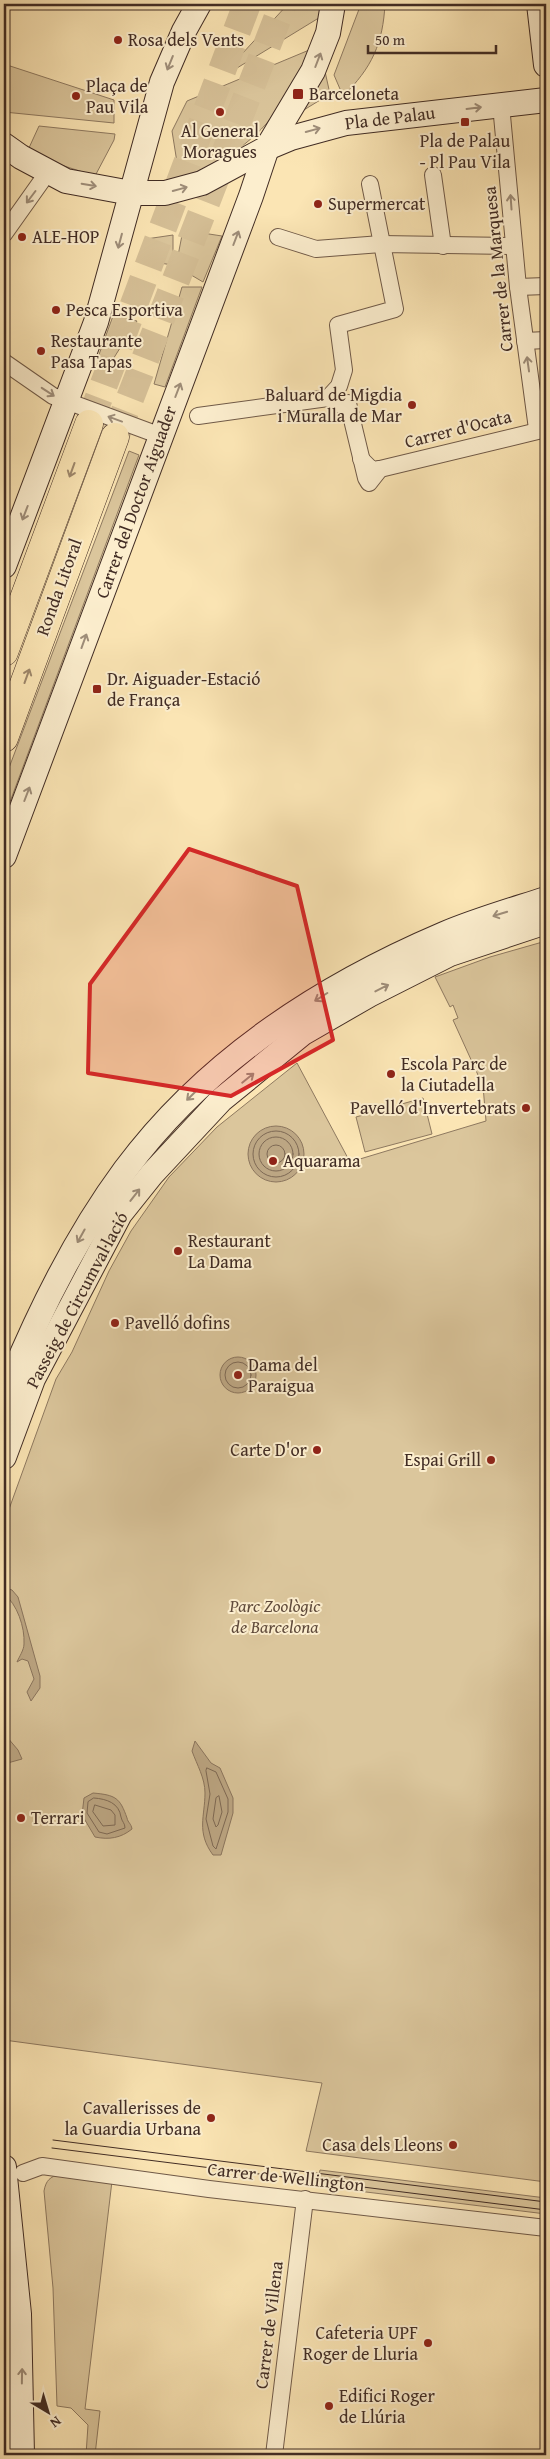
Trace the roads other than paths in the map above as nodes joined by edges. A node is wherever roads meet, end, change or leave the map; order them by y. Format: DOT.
graph roads {
  1 [pos="199,4"];
  2 [pos="333,4"];
  3 [pos="539,4"];
  4 [pos="546,65"];
  5 [pos="546,100"];
  6 [pos="501,105"];
  7 [pos="4,145"];
  8 [pos="267,148"];
  9 [pos="48,172"];
  10 [pos="433,175"];
  11 [pos="370,184"];
  12 [pos="132,194"];
  13 [pos="4,234"];
  14 [pos="278,236"];
  15 [pos="380,244"];
  16 [pos="443,246"];
  17 [pos="514,246"];
  18 [pos="546,286"];
  19 [pos="518,287"];
  20 [pos="546,340"];
  21 [pos="524,341"];
  22 [pos="4,362"];
  23 [pos="343,371"];
  24 [pos="328,398"];
  25 [pos="66,402"];
  26 [pos="350,414"];
  27 [pos="198,416"];
  28 [pos="88,424"];
  29 [pos="542,429"];
  30 [pos="161,436"];
  31 [pos="115,437"];
  32 [pos="361,459"];
  33 [pos="380,469"];
  34 [pos="6,555"];
  35 [pos="4,652"];
  36 [pos="4,738"];
  37 [pos="4,856"];
  38 [pos="546,899"];
  39 [pos="546,922"];
  40 [pos="4,1397"];
  41 [pos="4,1457"];
  42 [pos="13,2170"];
  43 [pos="305,2199"];
  44 [pos="546,2228"];
  45 [pos="22,2455"];
  46 [pos="274,2455"];
  1 -- 12 [label="street, one-way"];
  8 -- 2 [label="street, one-way"];
  3 -- 4 [label="street"];
  5 -- 6 [label="street, Pla de Palau"];
  8 -- 6 [label="street, Pla de Palau, one-way"];
  17 -- 6 [label="street, Carrer de la Marquesa, one-way"];
  7 -- 9 [label="street"];
  12 -- 8 [label="street, one-way"];
  30 -- 8 [label="street, Carrer del Doctor Aiguader, one-way"];
  9 -- 12 [label="street, one-way"];
  9 -- 13 [label="street, one-way"];
  10 -- 16 [label="street"];
  11 -- 15 [label="street"];
  12 -- 25 [label="street, one-way"];
  14 -- 15 [label="street"];
  15 -- 16 [label="street"];
  15 -- 23 [label="street"];
  16 -- 17 [label="street"];
  17 -- 19 [label="street, Carrer de la Marquesa"];
  18 -- 19 [label="street"];
  19 -- 21 [label="street, Carrer de la Marquesa"];
  20 -- 21 [label="street"];
  29 -- 21 [label="street, Carrer de la Marquesa, one-way"];
  22 -- 25 [label="street, one-way"];
  23 -- 24 [label="street"];
  23 -- 26 [label="street"];
  24 -- 26 [label="street"];
  24 -- 27 [label="street"];
  30 -- 25 [label="street, one-way"];
  25 -- 34 [label="street, one-way"];
  26 -- 32 [label="street"];
  28 -- 35 [label="highway, Ronda Litoral, one-way"];
  29 -- 33 [label="street, Carrer d'Ocata"];
  37 -- 30 [label="street, Carrer del Doctor Aiguader, one-way"];
  36 -- 31 [label="highway, Ronda Litoral, one-way"];
  32 -- 33 [label="street"];
  32 -- 33 [label="street"];
  38 -- 40 [label="street, Passeig de Circumval·lació, one-way"];
  41 -- 39 [label="street, Passeig de Circumval·lació, one-way"];
  42 -- 43 [label="street, Carrer de Wellington"];
  45 -- 42 [label="street, one-way"];
  43 -- 44 [label="street, Carrer de Wellington"];
  43 -- 46 [label="street, Carrer de Villena"];
}
